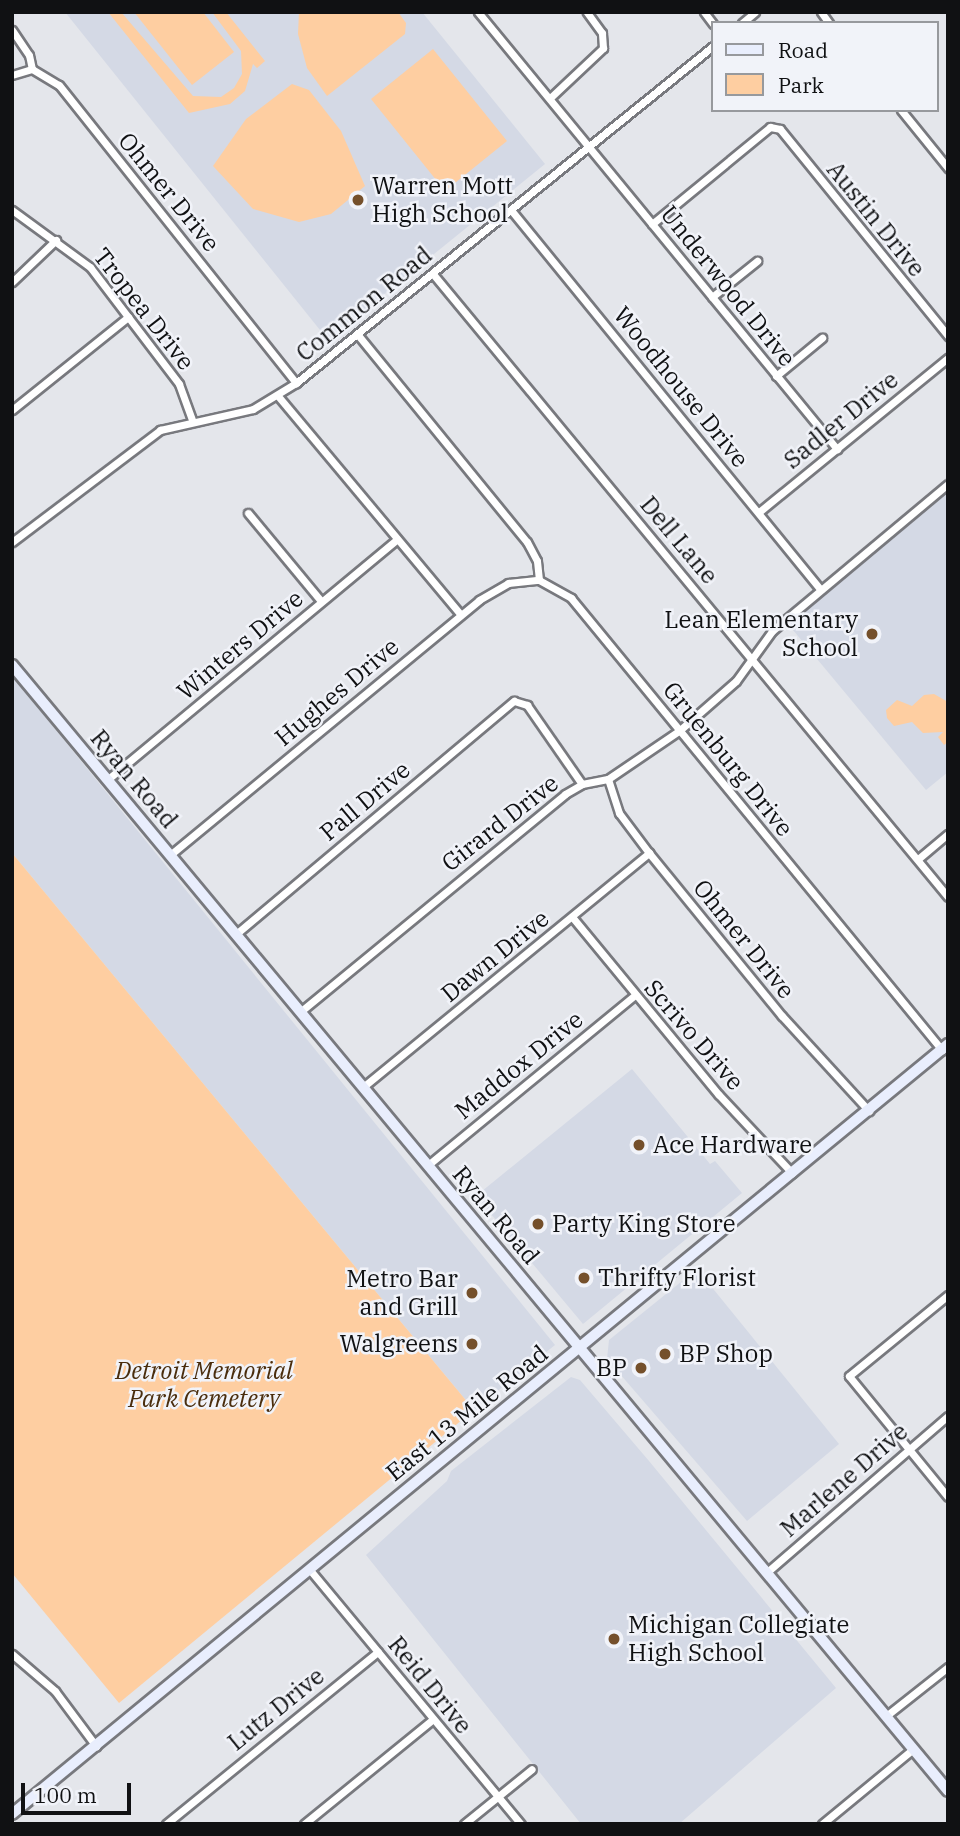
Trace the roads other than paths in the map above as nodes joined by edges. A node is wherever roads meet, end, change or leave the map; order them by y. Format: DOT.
graph roads {
  1 [pos="478,12"];
  2 [pos="587,12"];
  3 [pos="12,30"];
  4 [pos="712,47"];
  5 [pos="32,69"];
  6 [pos="12,75"];
  7 [pos="550,99"];
  8 [pos="903,112"];
  9 [pos="590,146"];
  10 [pos="948,168"];
  11 [pos="12,210"];
  12 [pos="511,210"];
  13 [pos="652,224"];
  14 [pos="56,240"];
  15 [pos="757,261"];
  16 [pos="433,274"];
  17 [pos="12,282"];
  18 [pos="712,298"];
  19 [pos="128,317"];
  20 [pos="358,335"];
  21 [pos="948,336"];
  22 [pos="822,338"];
  23 [pos="948,358"];
  24 [pos="776,376"];
  25 [pos="296,383"];
  26 [pos="278,396"];
  27 [pos="12,410"];
  28 [pos="192,420"];
  29 [pos="837,449"];
  30 [pos="948,484"];
  31 [pos="759,512"];
  32 [pos="248,513"];
  33 [pos="397,539"];
  34 [pos="12,542"];
  35 [pos="539,580"];
  36 [pos="820,589"];
  37 [pos="321,601"];
  38 [pos="461,615"];
  39 [pos="752,658"];
  40 [pos="12,665"];
  41 [pos="680,730"];
  42 [pos="608,779"];
  43 [pos="107,780"];
  44 [pos="582,784"];
  45 [pos="948,834"];
  46 [pos="649,853"];
  47 [pos="170,855"];
  48 [pos="918,859"];
  49 [pos="948,897"];
  50 [pos="573,918"];
  51 [pos="236,934"];
  52 [pos="635,995"];
  53 [pos="300,1012"];
  54 [pos="945,1047"];
  55 [pos="363,1087"];
  56 [pos="869,1111"];
  57 [pos="428,1165"];
  58 [pos="792,1173"];
  59 [pos="948,1296"];
  60 [pos="579,1348"];
  61 [pos="948,1416"];
  62 [pos="908,1448"];
  63 [pos="948,1497"];
  64 [pos="310,1570"];
  65 [pos="766,1573"];
  66 [pos="378,1651"];
  67 [pos="12,1654"];
  68 [pos="948,1667"];
  69 [pos="886,1716"];
  70 [pos="433,1719"];
  71 [pos="96,1746"];
  72 [pos="913,1749"];
  73 [pos="532,1769"];
  74 [pos="948,1791"];
  75 [pos="497,1797"];
  76 [pos="12,1814"];
  77 [pos="170,1822"];
  78 [pos="304,1824"];
  79 [pos="464,1824"];
  80 [pos="521,1824"];
  81 [pos="822,1824"];
  1 -- 7 [label="street, Underwood Drive"];
  2 -- 7 [label="street"];
  3 -- 5 [label="street"];
  4 -- 9 [label="street, Common Road"];
  5 -- 6 [label="street"];
  5 -- 25 [label="street, Ohmer Drive"];
  7 -- 9 [label="street, Underwood Drive"];
  8 -- 10 [label="street"];
  9 -- 12 [label="street, Common Road"];
  9 -- 13 [label="street, Underwood Drive"];
  11 -- 14 [label="street, Tropea Drive"];
  12 -- 16 [label="street, Common Road"];
  12 -- 31 [label="street, Woodhouse Drive"];
  13 -- 18 [label="street, Underwood Drive"];
  13 -- 21 [label="street, Austin Drive"];
  14 -- 17 [label="street"];
  14 -- 19 [label="street, Tropea Drive"];
  15 -- 18 [label="street"];
  16 -- 20 [label="street, Common Road"];
  16 -- 39 [label="street, Dell Lane"];
  18 -- 24 [label="street, Underwood Drive"];
  19 -- 27 [label="street"];
  19 -- 28 [label="street, Tropea Drive"];
  20 -- 25 [label="street, Common Road"];
  20 -- 35 [label="street"];
  22 -- 24 [label="street"];
  23 -- 29 [label="street, Sadler Drive"];
  24 -- 29 [label="street, Underwood Drive"];
  25 -- 26 [label="street, Common Road"];
  26 -- 28 [label="street, Common Road"];
  26 -- 33 [label="street"];
  28 -- 34 [label="street, Common Road"];
  29 -- 31 [label="street, Sadler Drive"];
  30 -- 36 [label="street, Girard Drive"];
  31 -- 36 [label="street, Woodhouse Drive"];
  32 -- 37 [label="street"];
  33 -- 37 [label="street, Winters Drive"];
  33 -- 38 [label="street"];
  35 -- 38 [label="street, Hughes Drive"];
  35 -- 41 [label="street, Gruenburg Drive"];
  36 -- 39 [label="street, Girard Drive"];
  37 -- 43 [label="street, Winters Drive"];
  38 -- 47 [label="street, Hughes Drive"];
  39 -- 41 [label="street, Girard Drive"];
  39 -- 48 [label="street, Dell Lane"];
  40 -- 43 [label="main road, Ryan Road"];
  41 -- 42 [label="street, Girard Drive"];
  41 -- 54 [label="street, Gruenburg Drive"];
  42 -- 44 [label="street, Girard Drive"];
  42 -- 46 [label="street, Ohmer Drive"];
  43 -- 47 [label="main road, Ryan Road"];
  44 -- 51 [label="street, Pall Drive"];
  44 -- 53 [label="street, Girard Drive"];
  45 -- 48 [label="street"];
  46 -- 50 [label="street, Dawn Drive"];
  46 -- 56 [label="street, Ohmer Drive"];
  47 -- 51 [label="main road, Ryan Road"];
  48 -- 49 [label="street, Dell Lane"];
  50 -- 52 [label="street, Scrivo Drive"];
  50 -- 55 [label="street, Dawn Drive"];
  51 -- 53 [label="main road, Ryan Road"];
  52 -- 57 [label="street, Maddox Drive"];
  52 -- 58 [label="street, Scrivo Drive"];
  53 -- 55 [label="main road, Ryan Road"];
  54 -- 56 [label="main road, East 13 Mile Road"];
  55 -- 57 [label="main road, Ryan Road"];
  56 -- 58 [label="main road, East 13 Mile Road"];
  57 -- 60 [label="main road, Ryan Road"];
  58 -- 60 [label="main road, East 13 Mile Road"];
  59 -- 62 [label="street"];
  60 -- 64 [label="main road, East 13 Mile Road"];
  60 -- 65 [label="main road, Ryan Road"];
  61 -- 62 [label="street, Marlene Drive"];
  62 -- 63 [label="street"];
  62 -- 65 [label="street, Marlene Drive"];
  64 -- 66 [label="street, Reid Drive"];
  64 -- 71 [label="main road, East 13 Mile Road"];
  65 -- 69 [label="main road, Ryan Road"];
  66 -- 70 [label="street, Reid Drive"];
  66 -- 77 [label="street, Lutz Drive"];
  67 -- 71 [label="street"];
  68 -- 69 [label="street"];
  69 -- 72 [label="main road, Ryan Road"];
  70 -- 75 [label="street, Reid Drive"];
  70 -- 78 [label="street"];
  71 -- 76 [label="main road, East 13 Mile Road"];
  72 -- 74 [label="main road, Ryan Road"];
  72 -- 81 [label="street"];
  73 -- 75 [label="street"];
  75 -- 79 [label="street"];
  75 -- 80 [label="street, Reid Drive"];
}
